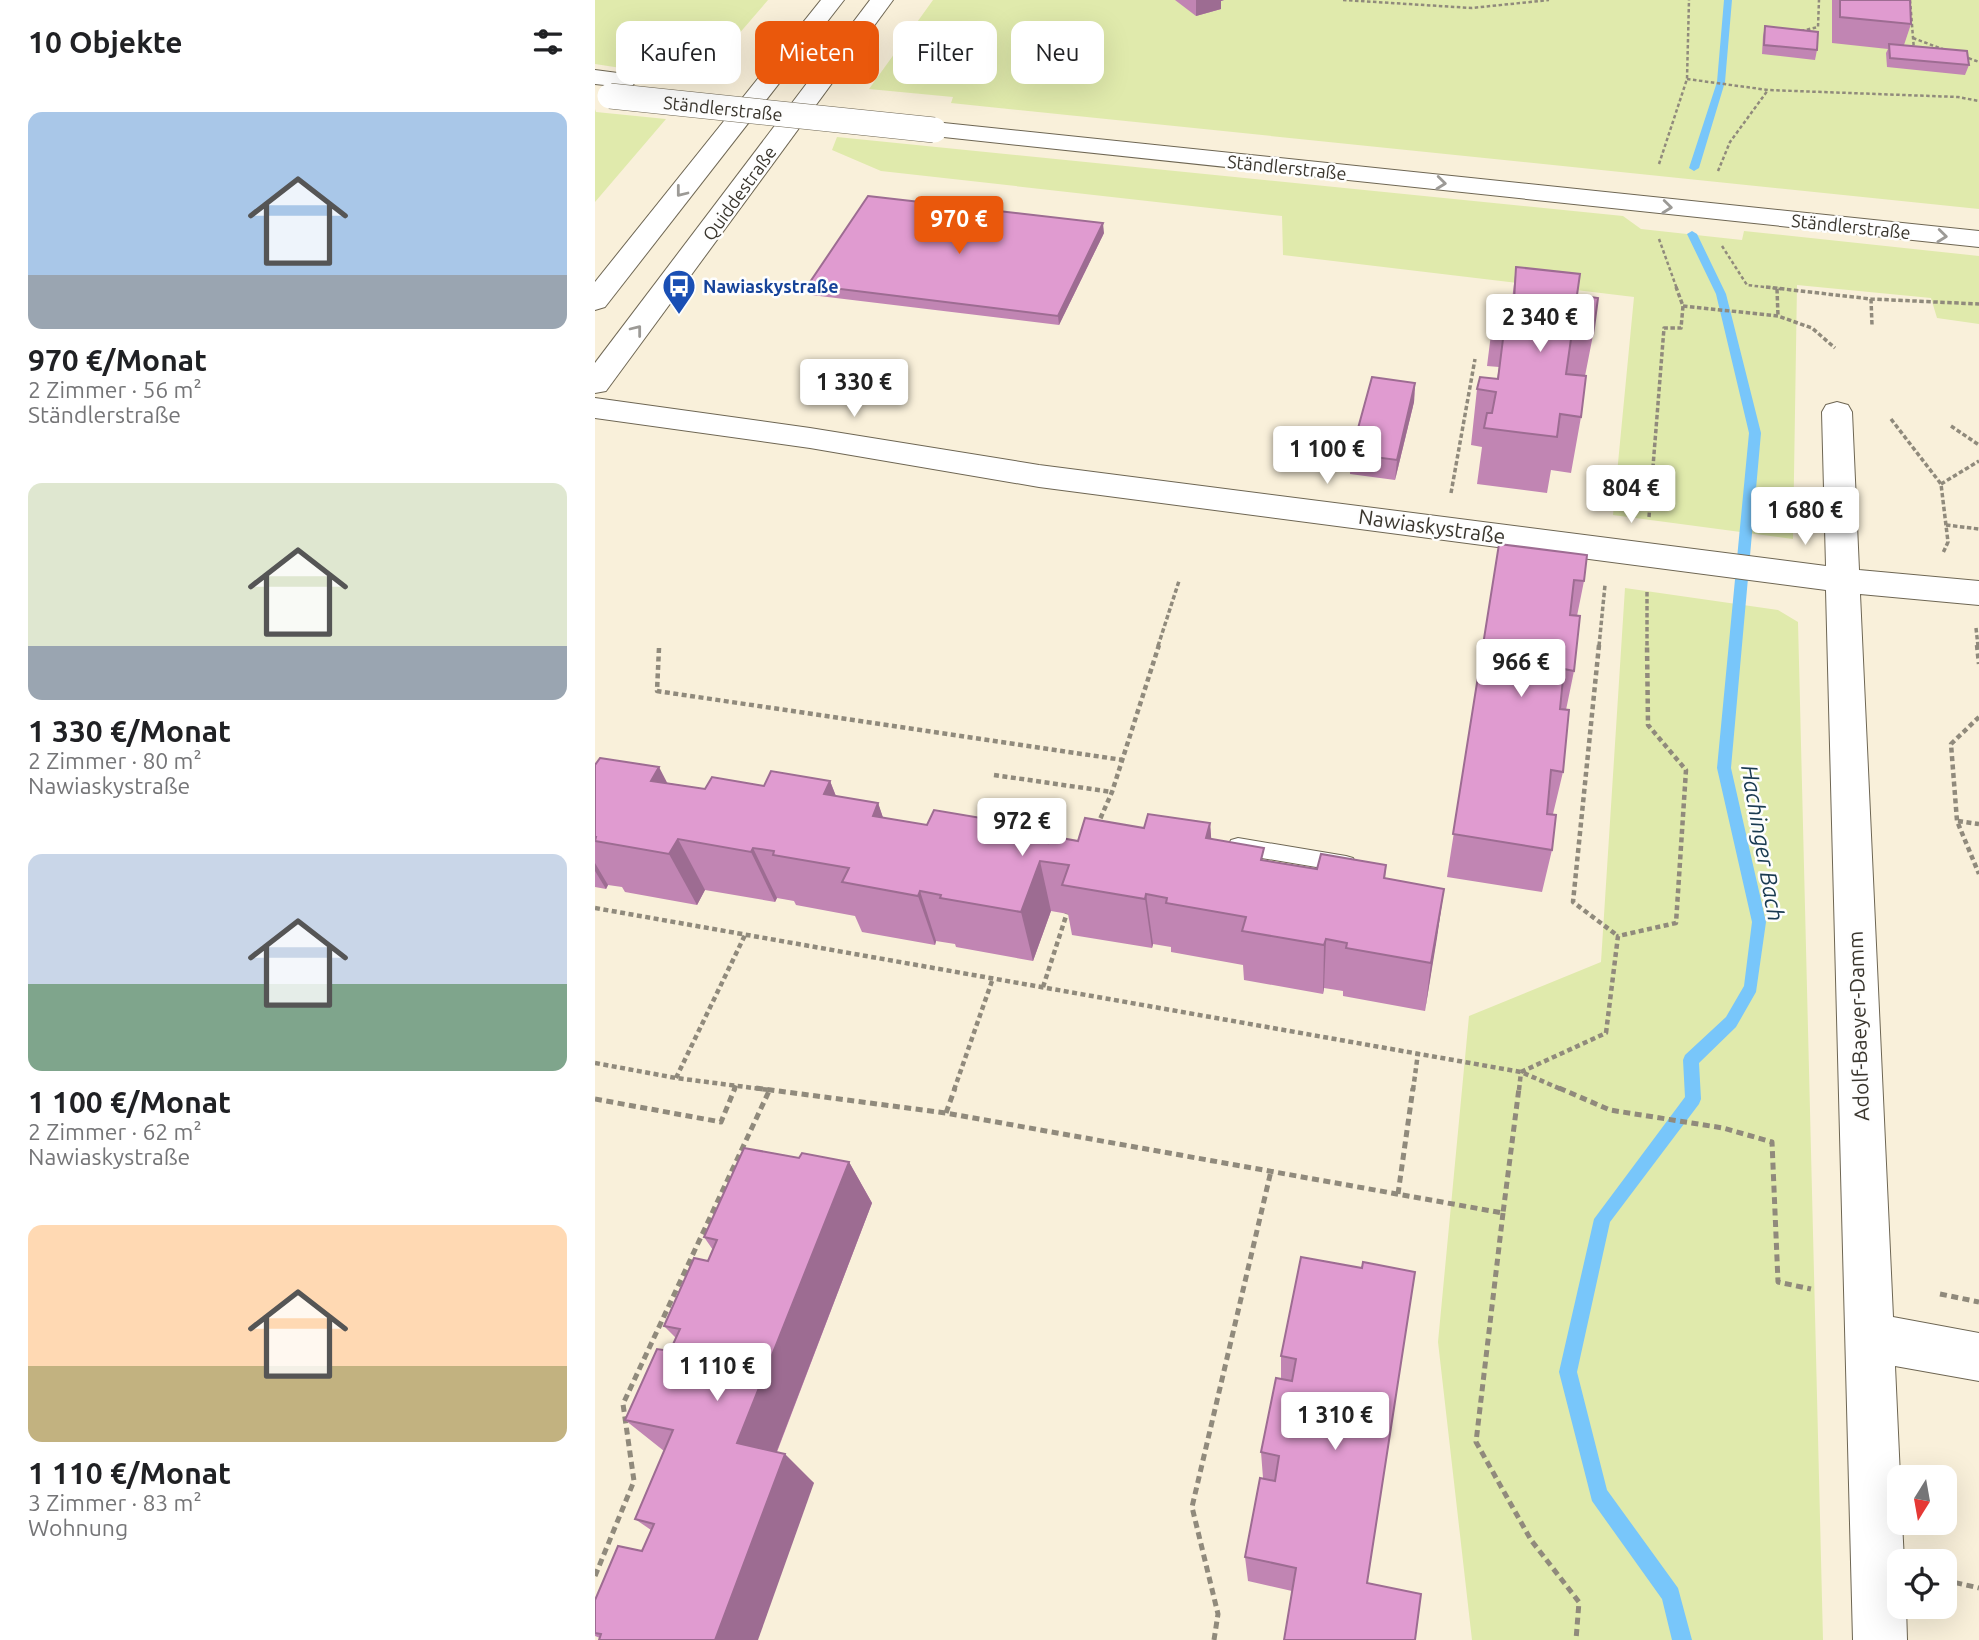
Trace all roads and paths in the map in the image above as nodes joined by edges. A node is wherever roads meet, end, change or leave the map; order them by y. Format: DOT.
graph roads {
  1 [pos="833,0"];
  2 [pos="882,0"];
  3 [pos="1343,0"];
  4 [pos="1549,0"];
  5 [pos="1689,0"];
  6 [pos="1819,0"];
  7 [pos="1910,0"];
  8 [pos="1797,32"];
  9 [pos="1913,38"];
  10 [pos="1915,51"];
  11 [pos="1948,51"];
  12 [pos="1959,55"];
  13 [pos="1979,62"];
  14 [pos="1687,79"];
  15 [pos="606,87"];
  16 [pos="1768,90"];
  17 [pos="1979,101"];
  18 [pos="939,121"];
  19 [pos="1659,164"];
  20 [pos="1718,172"];
  21 [pos="1979,220"];
  22 [pos="1655,228"];
  23 [pos="1715,236"];
  24 [pos="1979,239"];
  25 [pos="1777,289"];
  26 [pos="600,290"];
  27 [pos="1871,299"];
  28 [pos="1979,304"];
  29 [pos="1682,306"];
  30 [pos="1778,316"];
  31 [pos="1872,325"];
  32 [pos="1835,348"];
  33 [pos="1475,359"];
  34 [pos="595,384"];
  35 [pos="595,408"];
  36 [pos="1837,412"];
  37 [pos="1891,419"];
  38 [pos="1951,426"];
  39 [pos="1979,445"];
  40 [pos="1979,461"];
  41 [pos="1941,484"];
  42 [pos="1946,525"];
  43 [pos="1444,528"];
  44 [pos="1979,529"];
  45 [pos="1609,550"];
  46 [pos="1646,554"];
  47 [pos="1842,580"];
  48 [pos="1179,581"];
  49 [pos="1926,588"];
  50 [pos="1979,593"];
  51 [pos="660,648"];
  52 [pos="1979,717"];
  53 [pos="1123,760"];
  54 [pos="994,775"];
  55 [pos="1112,792"];
  56 [pos="1957,821"];
  57 [pos="1979,824"];
  58 [pos="1095,833"];
  59 [pos="1221,843"];
  60 [pos="1371,868"];
  61 [pos="1979,874"];
  62 [pos="595,908"];
  63 [pos="1067,914"];
  64 [pos="745,935"];
  65 [pos="1618,936"];
  66 [pos="993,978"];
  67 [pos="1043,987"];
  68 [pos="1418,1053"];
  69 [pos="595,1063"];
  70 [pos="1521,1072"];
  71 [pos="676,1078"];
  72 [pos="736,1085"];
  73 [pos="770,1090"];
  74 [pos="595,1099"];
  75 [pos="946,1113"];
  76 [pos="1271,1171"];
  77 [pos="1398,1195"];
  78 [pos="1503,1213"];
  79 [pos="1811,1289"];
  80 [pos="1940,1294"];
  81 [pos="1979,1301"];
  82 [pos="1869,1337"];
  83 [pos="1979,1357"];
  84 [pos="595,1576"];
  85 [pos="1957,1583"];
  86 [pos="1979,1588"];
  87 [pos="1214,1640"];
  88 [pos="1576,1640"];
  89 [pos="1880,1640"];
  1 -- 26 [label="main road, one-way"];
  34 -- 2 [label="main road, Quiddestraße, one-way"];
  3 -- 4 [label="path"];
  5 -- 14 [label="path"];
  6 -- 8 [label="path"];
  7 -- 9 [label="path"];
  9 -- 10 [label="path"];
  9 -- 11 [label="path"];
  12 -- 13 [label="path"];
  14 -- 16 [label="path"];
  14 -- 19 [label="path"];
  15 -- 18 [label="main road, Ständlerstraße, bridge"];
  16 -- 17 [label="path"];
  16 -- 20 [label="path"];
  18 -- 21 [label="main road, Ständlerstraße"];
  18 -- 24 [label="main road, Ständlerstraße, one-way"];
  22 -- 29 [label="path"];
  23 -- 25 [label="path"];
  25 -- 27 [label="path"];
  25 -- 30 [label="path"];
  27 -- 28 [label="path"];
  27 -- 31 [label="path"];
  29 -- 30 [label="path"];
  29 -- 46 [label="path"];
  30 -- 32 [label="path"];
  33 -- 43 [label="path"];
  35 -- 43 [label="main road, Nawiaskystraße"];
  36 -- 47 [label="main road, Adolf-Baeyer-Damm"];
  37 -- 41 [label="path"];
  38 -- 39 [label="path"];
  40 -- 41 [label="path"];
  41 -- 42 [label="path"];
  42 -- 44 [label="path"];
  42 -- 49 [label="path"];
  43 -- 45 [label="main road, Nawiaskystraße"];
  45 -- 46 [label="main road, Nawiaskystraße"];
  45 -- 65 [label="path"];
  46 -- 47 [label="main road, Nawiaskystraße"];
  46 -- 65 [label="path"];
  47 -- 49 [label="main road, Nawiaskystraße"];
  47 -- 82 [label="main road, Adolf-Baeyer-Damm"];
  48 -- 53 [label="path"];
  49 -- 50 [label="main road, Nawiaskystraße"];
  51 -- 53 [label="path"];
  52 -- 56 [label="path"];
  53 -- 55 [label="path"];
  54 -- 55 [label="path"];
  55 -- 58 [label="path"];
  56 -- 57 [label="path"];
  56 -- 61 [label="path"];
  59 -- 60 [label="lane"];
  62 -- 64 [label="path"];
  63 -- 67 [label="path"];
  64 -- 66 [label="path"];
  64 -- 71 [label="path"];
  65 -- 70 [label="path"];
  66 -- 67 [label="path"];
  66 -- 75 [label="path"];
  67 -- 68 [label="path"];
  68 -- 70 [label="path"];
  68 -- 77 [label="path"];
  69 -- 71 [label="path"];
  70 -- 78 [label="path"];
  70 -- 79 [label="path"];
  71 -- 72 [label="path"];
  72 -- 73 [label="path"];
  72 -- 74 [label="path"];
  73 -- 75 [label="path"];
  73 -- 84 [label="path"];
  75 -- 76 [label="path"];
  76 -- 77 [label="path"];
  76 -- 87 [label="path"];
  77 -- 78 [label="path"];
  78 -- 88 [label="path"];
  80 -- 81 [label="path"];
  82 -- 83 [label="main road"];
  82 -- 89 [label="main road, Adolf-Baeyer-Damm"];
  85 -- 86 [label="path"];
}
